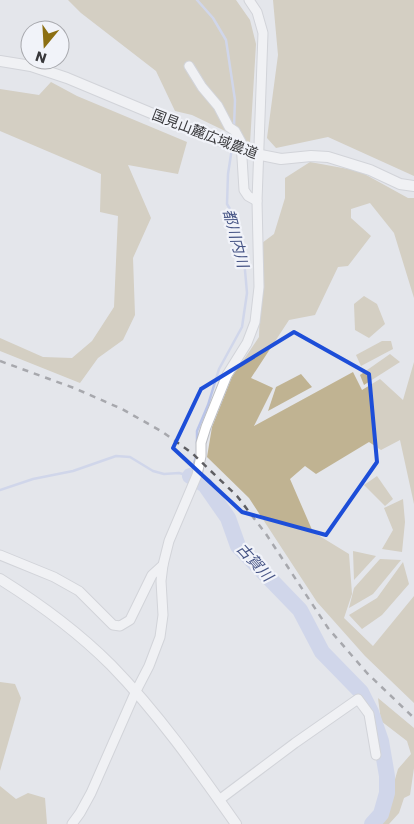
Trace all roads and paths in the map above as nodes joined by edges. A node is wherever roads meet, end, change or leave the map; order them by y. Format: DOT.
graph roads {
  1 [pos="249,0"];
  2 [pos="0,61"];
  3 [pos="189,66"];
  4 [pos="255,154"];
  5 [pos="414,186"];
  6 [pos="257,201"];
  7 [pos="0,555"];
  8 [pos="163,565"];
  9 [pos="0,579"];
  10 [pos="135,692"];
  11 [pos="376,755"];
  12 [pos="219,800"];
  13 [pos="72,824"];
  14 [pos="236,824"];
  1 -- 4 [label="street"];
  2 -- 4 [label="street, 国見山麓広域農道, bridge"];
  3 -- 6 [label="street"];
  4 -- 5 [label="street, 国見山麓広域農道"];
  4 -- 6 [label="street"];
  6 -- 8 [label="street"];
  7 -- 8 [label="street"];
  8 -- 10 [label="street"];
  9 -- 10 [label="street"];
  10 -- 12 [label="street"];
  10 -- 13 [label="street"];
  11 -- 12 [label="street"];
  12 -- 14 [label="street"];
}
